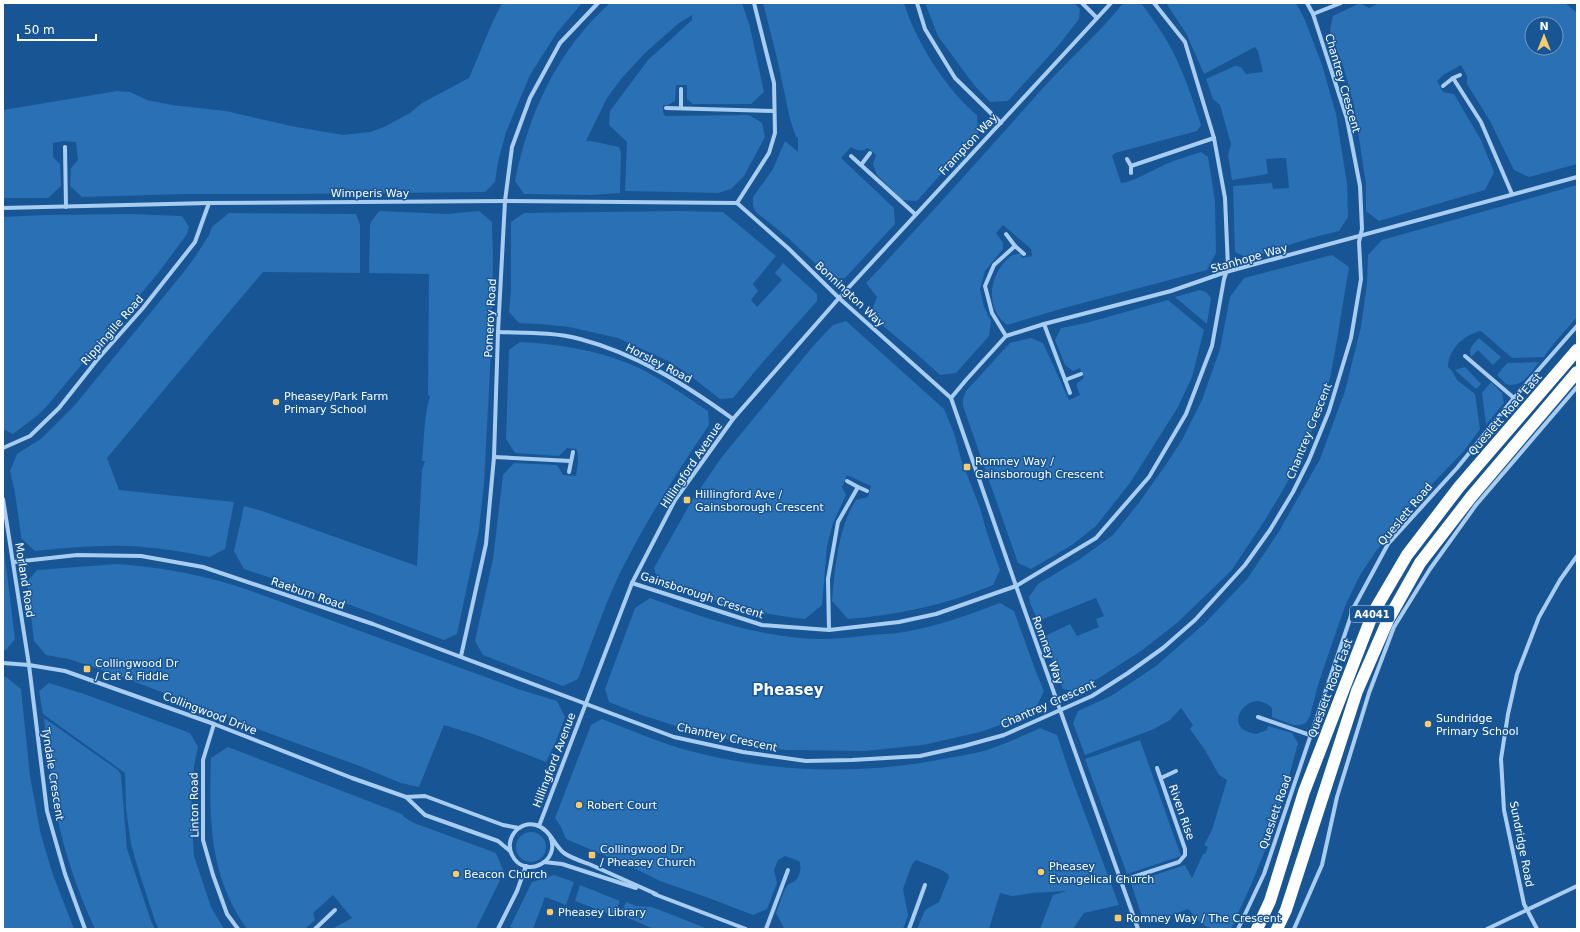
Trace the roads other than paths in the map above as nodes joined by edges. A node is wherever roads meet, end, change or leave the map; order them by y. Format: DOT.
graph roads {
  1 [pos="598,3"];
  2 [pos="754,3"];
  3 [pos="917,3"];
  4 [pos="1082,3"];
  5 [pos="1111,3"];
  6 [pos="1154,3"];
  7 [pos="1307,3"];
  8 [pos="1341,3"];
  9 [pos="1313,14"];
  10 [pos="1097,18"];
  11 [pos="1460,75"];
  12 [pos="1453,78"];
  13 [pos="1443,86"];
  14 [pos="681,89"];
  15 [pos="681,107"];
  16 [pos="666,108"];
  17 [pos="774,111"];
  18 [pos="1001,123"];
  19 [pos="1214,138"];
  20 [pos="66,146"];
  21 [pos="870,153"];
  22 [pos="851,156"];
  23 [pos="1126,159"];
  24 [pos="861,165"];
  25 [pos="1131,166"];
  26 [pos="1131,173"];
  27 [pos="1577,178"];
  28 [pos="1512,194"];
  29 [pos="505,201"];
  30 [pos="209,203"];
  31 [pos="737,203"];
  32 [pos="66,207"];
  33 [pos="3,208"];
  34 [pos="914,214"];
  35 [pos="1006,234"];
  36 [pos="1360,236"];
  37 [pos="1015,246"];
  38 [pos="1024,254"];
  39 [pos="1226,272"];
  40 [pos="839,298"];
  41 [pos="1044,324"];
  42 [pos="1577,326"];
  43 [pos="498,332"];
  44 [pos="1006,336"];
  45 [pos="1577,350"];
  46 [pos="1465,356"];
  47 [pos="1577,372"];
  48 [pos="1081,374"];
  49 [pos="1065,380"];
  50 [pos="1577,387"];
  51 [pos="1070,393"];
  52 [pos="951,398"];
  53 [pos="1514,398"];
  54 [pos="734,419"];
  55 [pos="3,448"];
  56 [pos="573,452"];
  57 [pos="494,457"];
  58 [pos="571,461"];
  59 [pos="569,472"];
  60 [pos="847,481"];
  61 [pos="858,487"];
  62 [pos="867,491"];
  63 [pos="3,499"];
  64 [pos="1577,556"];
  65 [pos="14,562"];
  66 [pos="1575,563"];
  67 [pos="632,583"];
  68 [pos="1016,586"];
  69 [pos="829,630"];
  70 [pos="461,656"];
  71 [pos="3,662"];
  72 [pos="29,665"];
  73 [pos="585,702"];
  74 [pos="1060,710"];
  75 [pos="1258,717"];
  76 [pos="214,724"];
  77 [pos="1310,735"];
  78 [pos="1157,768"];
  79 [pos="1176,771"];
  80 [pos="1160,778"];
  81 [pos="406,797"];
  82 [pos="539,826"];
  83 [pos="519,828"];
  84 [pos="550,836"];
  85 [pos="511,852"];
  86 [pos="544,862"];
  87 [pos="526,866"];
  88 [pos="788,870"];
  89 [pos="1121,881"];
  90 [pos="925,885"];
  91 [pos="1577,886"];
  92 [pos="656,894"];
  93 [pos="335,910"];
  94 [pos="1527,910"];
  95 [pos="85,929"];
  96 [pos="238,929"];
  97 [pos="315,929"];
  98 [pos="498,929"];
  99 [pos="746,929"];
  100 [pos="766,929"];
  101 [pos="909,929"];
  102 [pos="1138,929"];
  103 [pos="1238,929"];
  104 [pos="1256,929"];
  105 [pos="1277,929"];
  106 [pos="1294,929"];
  107 [pos="1487,929"];
  108 [pos="1537,929"];
  1 -- 29 [label="street, Pomeroy Road"];
  2 -- 17 [label="street"];
  3 -- 18 [label="street"];
  4 -- 10 [label="street"];
  5 -- 10 [label="street, Frampton Way"];
  6 -- 19 [label="street, Gainsborough Crescent"];
  7 -- 9 [label="street, Chantrey Crescent"];
  8 -- 9 [label="street"];
  9 -- 36 [label="street, Chantrey Crescent"];
  10 -- 18 [label="street, Frampton Way"];
  11 -- 12 [label="street"];
  12 -- 13 [label="street"];
  12 -- 28 [label="street"];
  14 -- 15 [label="street"];
  15 -- 16 [label="street"];
  15 -- 17 [label="street"];
  17 -- 31 [label="street"];
  18 -- 34 [label="street, Frampton Way"];
  19 -- 25 [label="street"];
  19 -- 39 [label="street, Gainsborough Crescent"];
  20 -- 32 [label="street"];
  21 -- 24 [label="street"];
  22 -- 24 [label="street"];
  23 -- 25 [label="street"];
  24 -- 34 [label="street"];
  25 -- 26 [label="street"];
  27 -- 28 [label="street, Stanhope Way"];
  28 -- 36 [label="street, Stanhope Way"];
  29 -- 30 [label="street, Wimperis Way"];
  29 -- 31 [label="street, Wimperis Way"];
  29 -- 43 [label="street, Pomeroy Road"];
  30 -- 32 [label="street, Wimperis Way"];
  30 -- 55 [label="street, Rippingille Road"];
  31 -- 40 [label="street, Bonnington Way"];
  32 -- 33 [label="street, Wimperis Way"];
  34 -- 40 [label="street, Frampton Way"];
  35 -- 37 [label="street"];
  36 -- 39 [label="street, Stanhope Way"];
  36 -- 74 [label="street, Chantrey Crescent"];
  37 -- 38 [label="street"];
  37 -- 44 [label="street"];
  39 -- 41 [label="street, Stanhope Way"];
  39 -- 68 [label="street, Gainsborough Crescent"];
  40 -- 52 [label="street, Bonnington Way"];
  40 -- 54 [label="street, Hillingford Avenue"];
  41 -- 44 [label="street, Stanhope Way"];
  41 -- 49 [label="street"];
  42 -- 53 [label="street, Queslett Road"];
  43 -- 54 [label="street, Horsley Road"];
  43 -- 57 [label="street, Pomeroy Road"];
  44 -- 52 [label="street"];
  45 -- 104 [label="highway, Queslett Road East / A4041"];
  46 -- 53 [label="street"];
  47 -- 105 [label="highway, A4041"];
  48 -- 49 [label="street"];
  49 -- 51 [label="street"];
  50 -- 106 [label="street"];
  52 -- 68 [label="street, Romney Way"];
  53 -- 77 [label="street, Queslett Road"];
  54 -- 67 [label="street, Hillingford Avenue"];
  56 -- 58 [label="street"];
  57 -- 58 [label="street"];
  57 -- 70 [label="street, Pomeroy Road"];
  58 -- 59 [label="street"];
  60 -- 61 [label="street"];
  61 -- 62 [label="street"];
  61 -- 69 [label="street"];
  63 -- 65 [label="street, Morland Road"];
  64 -- 66 [label="street, Sundridge Road"];
  65 -- 70 [label="street, Raeburn Road"];
  65 -- 72 [label="street, Morland Road"];
  66 -- 94 [label="street, Sundridge Road"];
  67 -- 69 [label="street, Gainsborough Crescent"];
  67 -- 73 [label="street, Hillingford Avenue"];
  68 -- 69 [label="street, Gainsborough Crescent"];
  68 -- 74 [label="street, Romney Way"];
  70 -- 73 [label="street, Raeburn Road"];
  71 -- 72 [label="street, Collingwood Drive"];
  72 -- 76 [label="street, Collingwood Drive"];
  72 -- 95 [label="street, Tyndale Crescent"];
  73 -- 74 [label="street, Chantrey Crescent"];
  73 -- 82 [label="street, Hillingford Avenue"];
  74 -- 89 [label="street, Romney Way"];
  75 -- 77 [label="street"];
  76 -- 81 [label="street, Collingwood Drive"];
  76 -- 96 [label="street, Linton Road"];
  77 -- 103 [label="street, Queslett Road"];
  78 -- 80 [label="street, Riven Rise"];
  79 -- 80 [label="street, Riven Rise"];
  80 -- 89 [label="street, Riven Rise"];
  81 -- 83 [label="street, Collingwood Drive"];
  81 -- 85 [label="street, Collingwood Drive"];
  82 -- 83 [label="street, Collingwood Drive"];
  82 -- 84 [label="street"];
  83 -- 85 [label="street"];
  84 -- 86 [label="street"];
  84 -- 92 [label="street"];
  85 -- 87 [label="street, Collingwood Drive"];
  86 -- 87 [label="street"];
  86 -- 92 [label="street"];
  87 -- 98 [label="street"];
  88 -- 100 [label="street"];
  89 -- 102 [label="street, Romney Way"];
  90 -- 101 [label="street"];
  91 -- 94 [label="street"];
  92 -- 99 [label="street"];
  93 -- 97 [label="street"];
  94 -- 107 [label="street"];
  94 -- 108 [label="street, Sundridge Road"];
}
